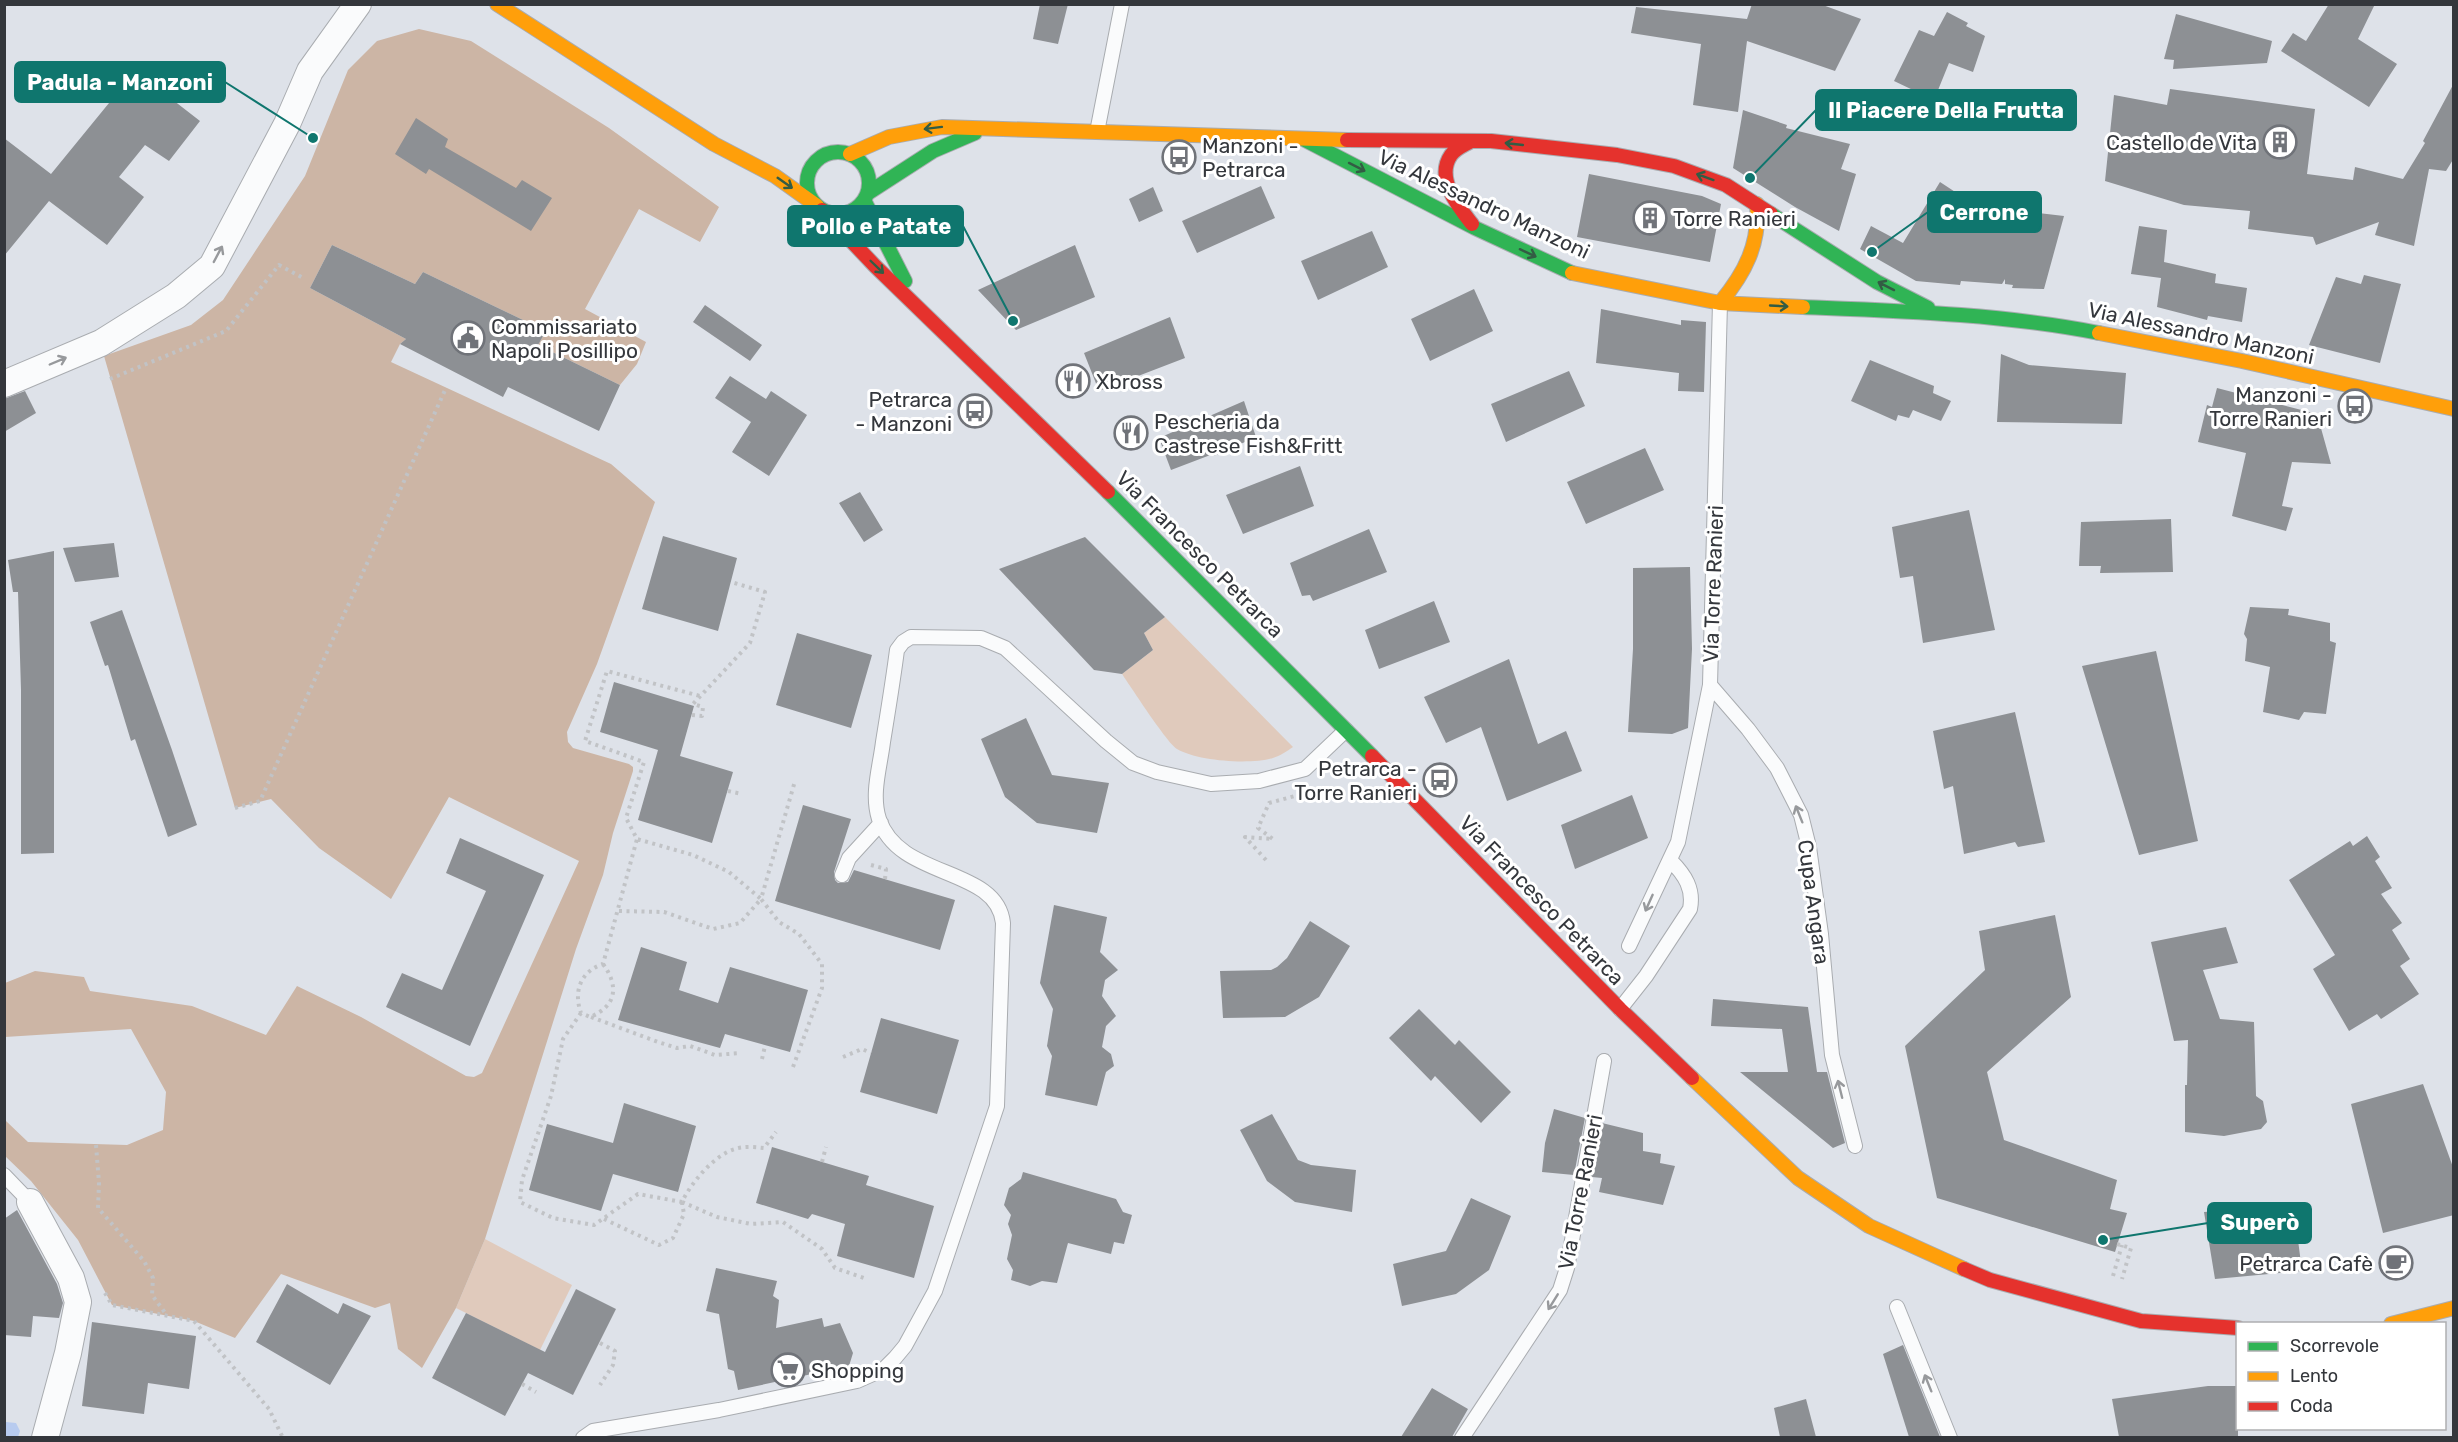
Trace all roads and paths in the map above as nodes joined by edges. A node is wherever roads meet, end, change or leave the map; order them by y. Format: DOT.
graph roads {
  1 [pos="358,4"];
  2 [pos="497,4"];
  3 [pos="1122,4"];
  4 [pos="991,128"];
  5 [pos="1097,132"];
  6 [pos="1305,140"];
  7 [pos="1471,141"];
  8 [pos="850,154"];
  9 [pos="819,158"];
  10 [pos="751,163"];
  11 [pos="801,164"];
  12 [pos="780,165"];
  13 [pos="866,196"];
  14 [pos="1757,204"];
  15 [pos="819,208"];
  16 [pos="1475,228"];
  17 [pos="305,279"];
  18 [pos="1720,303"];
  19 [pos="1938,313"];
  20 [pos="927,314"];
  21 [pos="110,380"];
  22 [pos="4,384"];
  23 [pos="446,388"];
  24 [pos="2454,409"];
  25 [pos="731,582"];
  26 [pos="1710,685"];
  27 [pos="700,696"];
  28 [pos="692,715"];
  29 [pos="1346,730"];
  30 [pos="795,781"];
  31 [pos="728,791"];
  32 [pos="742,794"];
  33 [pos="235,808"];
  34 [pos="1261,821"];
  35 [pos="881,823"];
  36 [pos="637,839"];
  37 [pos="1266,860"];
  38 [pos="1671,861"];
  39 [pos="842,875"];
  40 [pos="761,899"];
  41 [pos="619,911"];
  42 [pos="1629,946"];
  43 [pos="603,964"];
  44 [pos="1620,1009"];
  45 [pos="581,1012"];
  46 [pos="591,1017"];
  47 [pos="765,1046"];
  48 [pos="741,1053"];
  49 [pos="871,1053"];
  50 [pos="843,1057"];
  51 [pos="762,1059"];
  52 [pos="1604,1061"];
  53 [pos="792,1067"];
  54 [pos="776,1132"];
  55 [pos="96,1144"];
  56 [pos="1855,1146"];
  57 [pos="826,1147"];
  58 [pos="822,1162"];
  59 [pos="4,1175"];
  60 [pos="30,1202"];
  61 [pos="682,1202"];
  62 [pos="604,1219"];
  63 [pos="2114,1276"];
  64 [pos="867,1279"];
  65 [pos="2122,1279"];
  66 [pos="102,1287"];
  67 [pos="1897,1307"];
  68 [pos="2454,1308"];
  69 [pos="166,1315"];
  70 [pos="2398,1322"];
  71 [pos="2236,1328"];
  72 [pos="600,1343"];
  73 [pos="522,1384"];
  74 [pos="600,1385"];
  75 [pos="536,1392"];
  76 [pos="45,1437"];
  77 [pos="283,1437"];
  78 [pos="583,1437"];
  79 [pos="1462,1437"];
  80 [pos="1950,1437"];
  22 -- 1 [label="street, one-way"];
  2 -- 10 [label="street"];
  3 -- 5 [label="lane"];
  4 -- 5 [label="street, Via Alessandro Manzoni"];
  4 -- 8 [label="street, Via Alessandro Manzoni, one-way"];
  4 -- 13 [label="street, Via Alessandro Manzoni"];
  5 -- 6 [label="street, Via Alessandro Manzoni"];
  6 -- 7 [label="street, Via Alessandro Manzoni"];
  6 -- 16 [label="street, Via Alessandro Manzoni, one-way"];
  14 -- 7 [label="street, Via Alessandro Manzoni, one-way"];
  7 -- 16 [label="street"];
  8 -- 9 [label="street"];
  8 -- 13 [label="street"];
  9 -- 11 [label="street"];
  9 -- 15 [label="street"];
  10 -- 12 [label="street"];
  10 -- 15 [label="street, one-way"];
  13 -- 15 [label="street"];
  13 -- 20 [label="street, Via Francesco Petrarca"];
  14 -- 18 [label="street"];
  19 -- 14 [label="street, Via Alessandro Manzoni, one-way"];
  15 -- 20 [label="street, Via Francesco Petrarca, one-way"];
  16 -- 18 [label="street, Via Alessandro Manzoni, one-way"];
  17 -- 21 [label="path"];
  18 -- 19 [label="street, Via Alessandro Manzoni, one-way"];
  18 -- 26 [label="lane, Via Torre Ranieri"];
  19 -- 24 [label="street, Via Alessandro Manzoni"];
  20 -- 29 [label="street, Via Francesco Petrarca"];
  23 -- 33 [label="path"];
  25 -- 27 [label="path"];
  26 -- 38 [label="lane, Via Torre Ranieri"];
  56 -- 26 [label="lane, Cupa Angara, one-way"];
  27 -- 28 [label="path"];
  27 -- 36 [label="path"];
  29 -- 35 [label="lane"];
  29 -- 44 [label="street, Via Francesco Petrarca"];
  30 -- 40 [label="path"];
  31 -- 32 [label="path"];
  34 -- 37 [label="path"];
  35 -- 39 [label="lane"];
  35 -- 78 [label="lane"];
  36 -- 40 [label="path"];
  36 -- 41 [label="path"];
  38 -- 42 [label="lane, Via Torre Ranieri, one-way"];
  38 -- 44 [label="lane"];
  40 -- 41 [label="path"];
  40 -- 53 [label="path"];
  41 -- 43 [label="path"];
  43 -- 45 [label="path"];
  43 -- 46 [label="path"];
  44 -- 71 [label="street, Via Francesco Petrarca"];
  45 -- 46 [label="path"];
  45 -- 62 [label="path"];
  46 -- 48 [label="path"];
  47 -- 51 [label="path"];
  49 -- 50 [label="path"];
  52 -- 79 [label="lane, Via Torre Ranieri, one-way"];
  54 -- 61 [label="path"];
  55 -- 69 [label="path"];
  57 -- 58 [label="path"];
  59 -- 60 [label="lane"];
  60 -- 76 [label="street"];
  61 -- 62 [label="path"];
  61 -- 62 [label="path"];
  61 -- 64 [label="path"];
  63 -- 65 [label="path"];
  66 -- 69 [label="path"];
  80 -- 67 [label="lane, one-way"];
  68 -- 70 [label="street"];
  69 -- 77 [label="path"];
  72 -- 74 [label="path"];
  73 -- 75 [label="path"];
}
